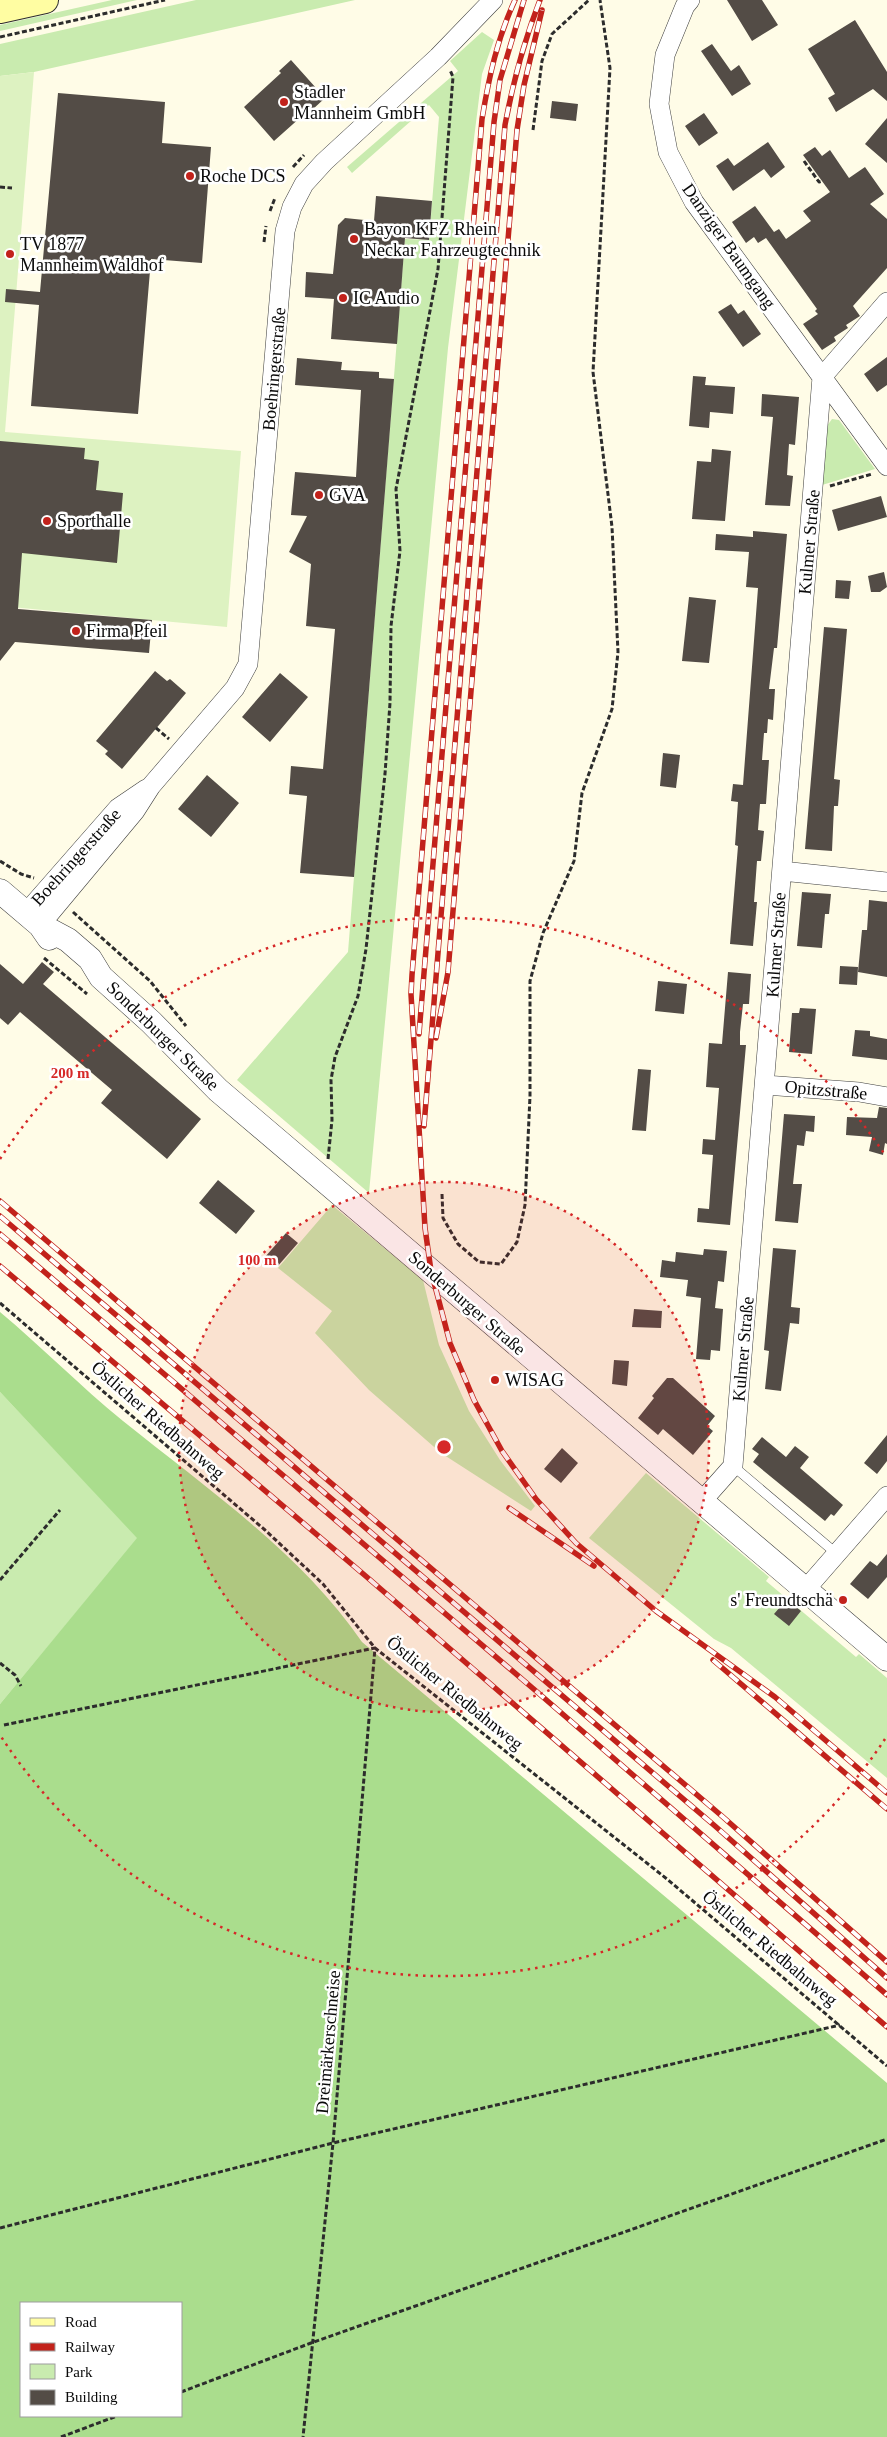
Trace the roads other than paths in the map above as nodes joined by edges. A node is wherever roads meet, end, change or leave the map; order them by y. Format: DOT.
graph roads {
  1 [pos="45,0"];
  2 [pos="492,0"];
  3 [pos="690,0"];
  4 [pos="0,10"];
  5 [pos="887,302"];
  6 [pos="822,378"];
  7 [pos="882,469"];
  8 [pos="782,871"];
  9 [pos="887,882"];
  10 [pos="0,891"];
  11 [pos="33,919"];
  12 [pos="765,1084"];
  13 [pos="887,1096"];
  14 [pos="733,1466"];
  15 [pos="887,1496"];
  16 [pos="702,1501"];
  17 [pos="837,1554"];
  18 [pos="805,1590"];
  19 [pos="887,1659"];
  1 -- 4 [label="main road"];
  2 -- 11 [label="street, Boehringerstraße"];
  3 -- 6 [label="street, Danziger Baumgang"];
  5 -- 6 [label="street"];
  6 -- 7 [label="street, Danziger Baumgang"];
  6 -- 8 [label="street, Kulmer Straße"];
  8 -- 9 [label="street"];
  8 -- 12 [label="street, Kulmer Straße"];
  10 -- 11 [label="street, Sonderburger Straße"];
  11 -- 16 [label="street, Sonderburger Straße"];
  12 -- 13 [label="street, Opitzstraße"];
  12 -- 14 [label="street, Kulmer Straße"];
  14 -- 16 [label="street"];
  14 -- 17 [label="lane"];
  15 -- 17 [label="street"];
  16 -- 18 [label="street, Sonderburger Straße"];
  17 -- 18 [label="street"];
  18 -- 19 [label="street, Sonderburger Straße"];
}
